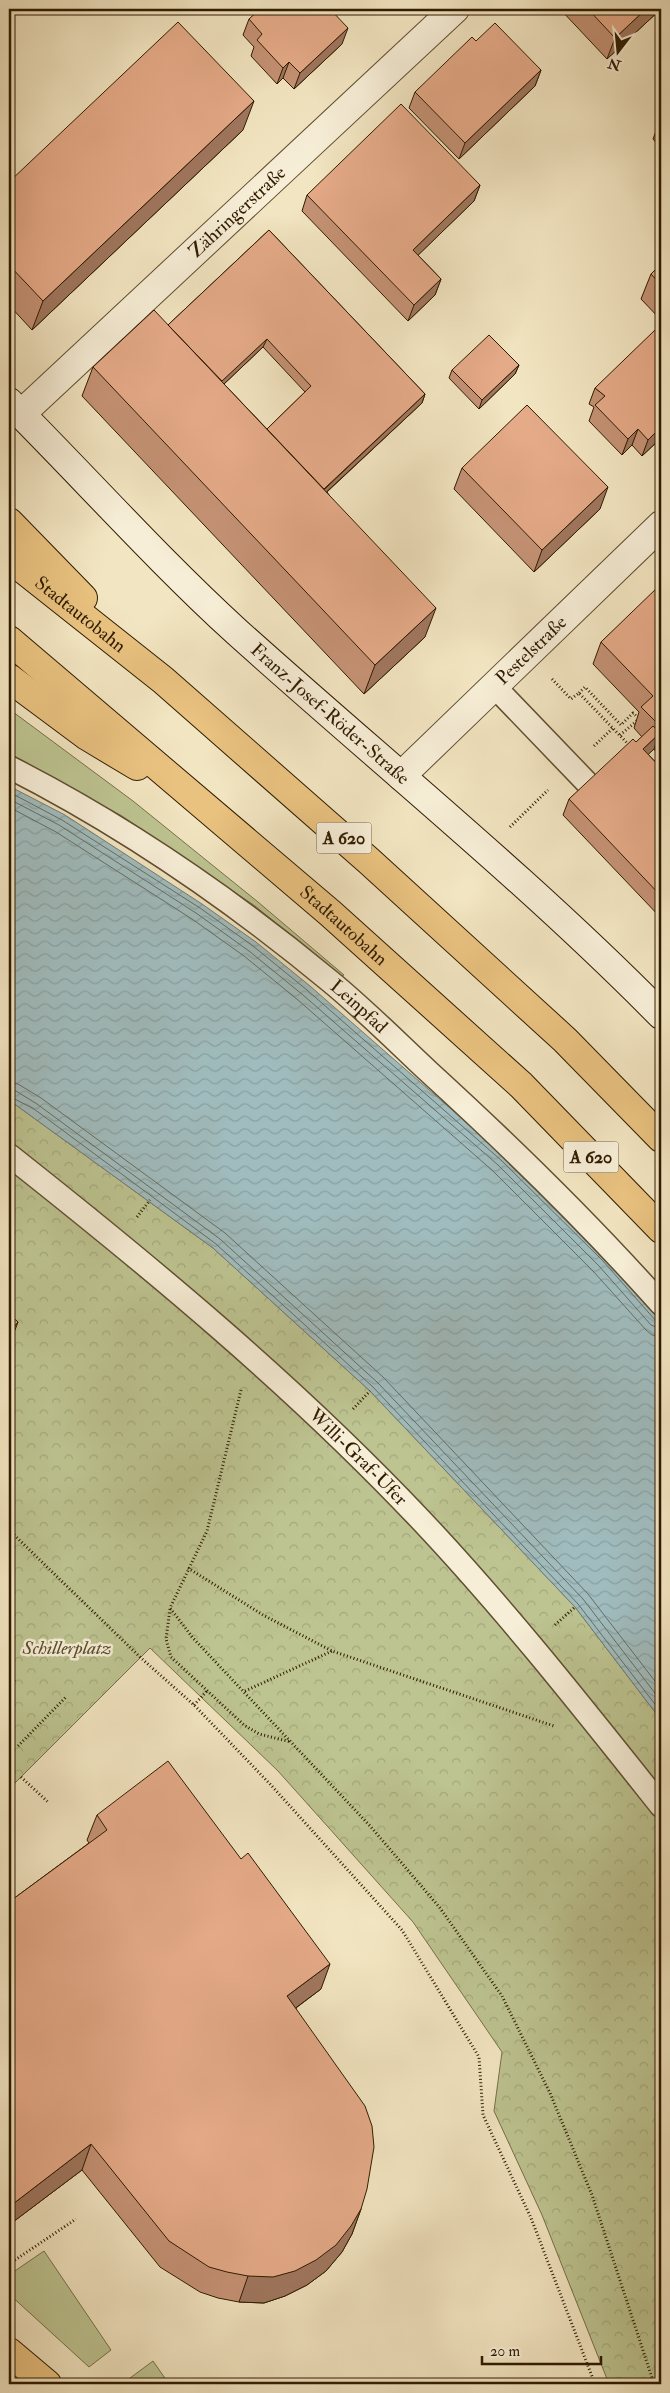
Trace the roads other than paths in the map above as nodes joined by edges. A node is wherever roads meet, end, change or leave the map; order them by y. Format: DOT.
graph roads {
  1 [pos="455,9"];
  2 [pos="15,408"];
  3 [pos="9,522"];
  4 [pos="661,525"];
  5 [pos="9,558"];
  6 [pos="9,640"];
  7 [pos="9,678"];
  8 [pos="163,680"];
  9 [pos="494,686"];
  10 [pos="9,767"];
  11 [pos="402,776"];
  12 [pos="592,788"];
  13 [pos="207,808"];
  14 [pos="661,1015"];
  15 [pos="661,1138"];
  16 [pos="9,1155"];
  17 [pos="661,1229"];
  18 [pos="661,1304"];
  19 [pos="661,1806"];
  20 [pos="9,2352"];
  21 [pos="47,2384"];
  1 -- 2 [label="street, Zähringerstraße"];
  2 -- 11 [label="street, Franz-Josef-Röder-Straße"];
  3 -- 8 [label="main road"];
  4 -- 9 [label="street, Pestelstraße"];
  5 -- 8 [label="main road, Stadtautobahn / A 620"];
  6 -- 13 [label="main road, Stadtautobahn / A 620"];
  7 -- 13 [label="main road"];
  8 -- 15 [label="main road, Stadtautobahn / A 620"];
  9 -- 11 [label="street, Pestelstraße"];
  9 -- 12 [label="lane"];
  10 -- 18 [label="lane, Leinpfad"];
  11 -- 14 [label="street, Franz-Josef-Röder-Straße"];
  13 -- 17 [label="main road, Stadtautobahn / A 620"];
  16 -- 19 [label="lane, Willi-Graf-Ufer"];
  20 -- 21 [label="main road"];
}
